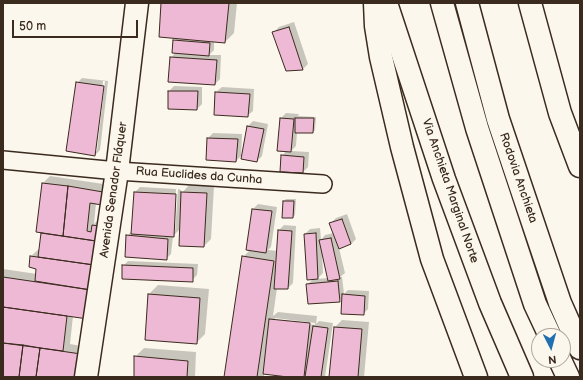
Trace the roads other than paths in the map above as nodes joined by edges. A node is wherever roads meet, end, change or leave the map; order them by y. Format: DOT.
graph roads {
  1 [pos="137,3"];
  2 [pos="375,3"];
  3 [pos="386,3"];
  4 [pos="442,3"];
  5 [pos="467,3"];
  6 [pos="530,3"];
  7 [pos="3,160"];
  8 [pos="580,166"];
  9 [pos="118,171"];
  10 [pos="323,184"];
  11 [pos="546,328"];
  12 [pos="580,348"];
  13 [pos="86,377"];
  14 [pos="476,377"];
  15 [pos="522,377"];
  1 -- 9 [label="main road, Avenida Senador Fláquer"];
  2 -- 14 [label="main road"];
  3 -- 15 [label="main road, Via Anchieta Marginal Norte"];
  4 -- 11 [label="main road, Rodovia Anchieta"];
  5 -- 12 [label="main road, Rodovia Anchieta"];
  6 -- 8 [label="main road"];
  7 -- 9 [label="street, Rua Euclides da Cunha"];
  9 -- 10 [label="street, Rua Euclides da Cunha"];
  9 -- 13 [label="main road, Avenida Senador Fláquer"];
}
